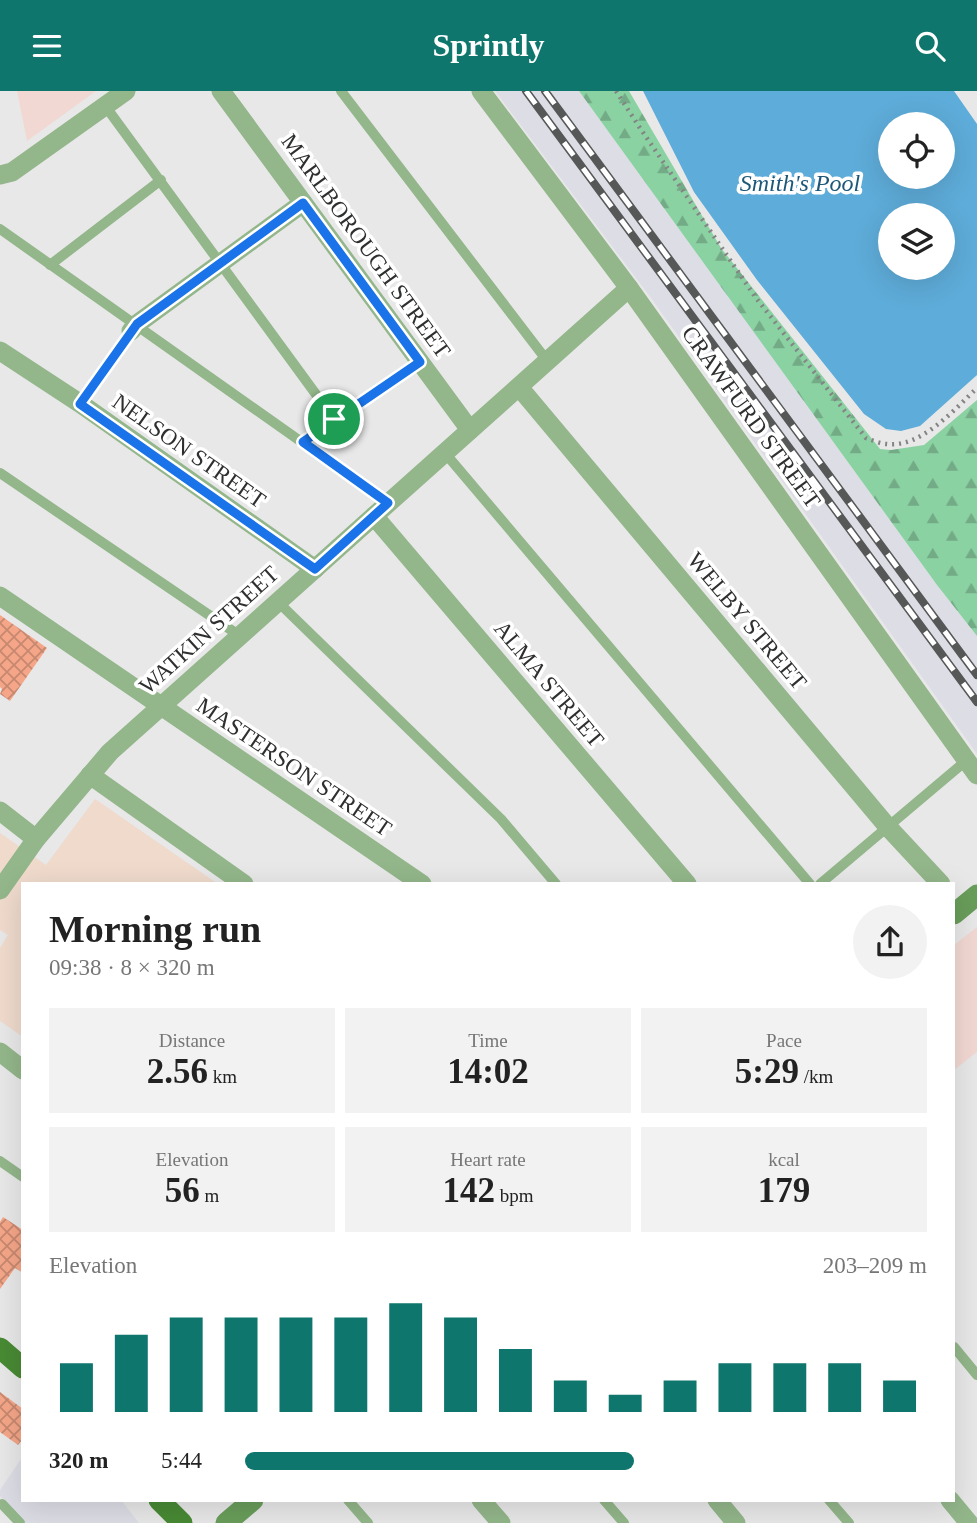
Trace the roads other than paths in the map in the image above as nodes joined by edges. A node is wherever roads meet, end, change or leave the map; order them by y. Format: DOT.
graph roads {
  1 [pos="127,91"];
  2 [pos="221,91"];
  3 [pos="341,91"];
  4 [pos="481,91"];
  5 [pos="106,107"];
  6 [pos="0,175"];
  7 [pos="161,180"];
  8 [pos="303,203"];
  9 [pos="0,229"];
  10 [pos="220,264"];
  11 [pos="50,265"];
  12 [pos="629,288"];
  13 [pos="134,328"];
  14 [pos="0,351"];
  15 [pos="420,362"];
  16 [pos="548,362"];
  17 [pos="519,387"];
  18 [pos="334,419"];
  19 [pos="471,430"];
  20 [pos="303,442"];
  21 [pos="444,453"];
  22 [pos="0,473"];
  23 [pos="381,510"];
  24 [pos="315,569"];
  25 [pos="0,596"];
  26 [pos="278,602"];
  27 [pos="240,636"];
  28 [pos="161,706"];
  29 [pos="972,767"];
  30 [pos="90,775"];
  31 [pos="0,811"];
  32 [pos="887,826"];
  33 [pos="36,839"];
  34 [pos="241,882"];
  35 [pos="419,882"];
  36 [pos="554,882"];
  37 [pos="685,882"];
  38 [pos="808,882"];
  39 [pos="822,882"];
  40 [pos="939,882"];
  41 [pos="0,890"];
  42 [pos="0,1052"];
  43 [pos="21,1068"];
  44 [pos="0,1161"];
  45 [pos="21,1176"];
  46 [pos="0,1347"];
  47 [pos="955,1348"];
  48 [pos="21,1366"];
  49 [pos="977,1375"];
  50 [pos="161,1502"];
  51 [pos="251,1502"];
  52 [pos="350,1502"];
  53 [pos="483,1502"];
  54 [pos="606,1502"];
  55 [pos="719,1502"];
  56 [pos="831,1502"];
  57 [pos="952,1502"];
  58 [pos="2,1504"];
  59 [pos="20,1523"];
  60 [pos="182,1523"];
  61 [pos="226,1523"];
  62 [pos="368,1523"];
  63 [pos="500,1523"];
  64 [pos="624,1523"];
  65 [pos="736,1523"];
  66 [pos="849,1523"];
  67 [pos="969,1523"];
  1 -- 5 [label="street"];
  2 -- 8 [label="street, MARLBOROUGH STREET"];
  3 -- 16 [label="lane"];
  4 -- 12 [label="street, CRAWFURD STREET"];
  5 -- 6 [label="street"];
  5 -- 7 [label="lane"];
  7 -- 10 [label="lane"];
  7 -- 11 [label="lane"];
  8 -- 10 [label="street"];
  8 -- 15 [label="street, MARLBOROUGH STREET"];
  9 -- 11 [label="lane"];
  10 -- 13 [label="street"];
  10 -- 18 [label="lane"];
  11 -- 13 [label="lane"];
  12 -- 16 [label="street, WATKIN STREET"];
  12 -- 29 [label="street, CRAWFURD STREET"];
  13 -- 20 [label="lane"];
  14 -- 24 [label="street, NELSON STREET"];
  15 -- 18 [label="lane"];
  15 -- 19 [label="street, MARLBOROUGH STREET"];
  16 -- 17 [label="street, WATKIN STREET"];
  17 -- 19 [label="street, WATKIN STREET"];
  17 -- 32 [label="street, WELBY STREET"];
  18 -- 20 [label="lane"];
  19 -- 21 [label="street, WATKIN STREET"];
  20 -- 23 [label="lane"];
  21 -- 23 [label="street, WATKIN STREET"];
  21 -- 38 [label="lane"];
  22 -- 27 [label="lane"];
  23 -- 24 [label="street, WATKIN STREET"];
  23 -- 37 [label="street, ALMA STREET"];
  24 -- 26 [label="street, WATKIN STREET"];
  25 -- 28 [label="street, MASTERSON STREET"];
  26 -- 27 [label="street, WATKIN STREET"];
  26 -- 36 [label="lane"];
  27 -- 28 [label="street, WATKIN STREET"];
  28 -- 30 [label="street, WATKIN STREET"];
  28 -- 35 [label="street, MASTERSON STREET"];
  29 -- 32 [label="lane"];
  30 -- 33 [label="street, WATKIN STREET"];
  30 -- 34 [label="street"];
  31 -- 33 [label="street"];
  32 -- 39 [label="lane"];
  32 -- 40 [label="street, WELBY STREET"];
  33 -- 41 [label="street, WATKIN STREET"];
  42 -- 43 [label="street"];
  44 -- 45 [label="lane"];
  46 -- 48 [label="main road"];
  47 -- 49 [label="lane"];
  50 -- 60 [label="main road"];
  51 -- 61 [label="street"];
  52 -- 62 [label="lane"];
  53 -- 63 [label="street"];
  54 -- 64 [label="lane"];
  55 -- 65 [label="street"];
  56 -- 66 [label="lane"];
  57 -- 67 [label="street"];
  58 -- 59 [label="lane"];
}
